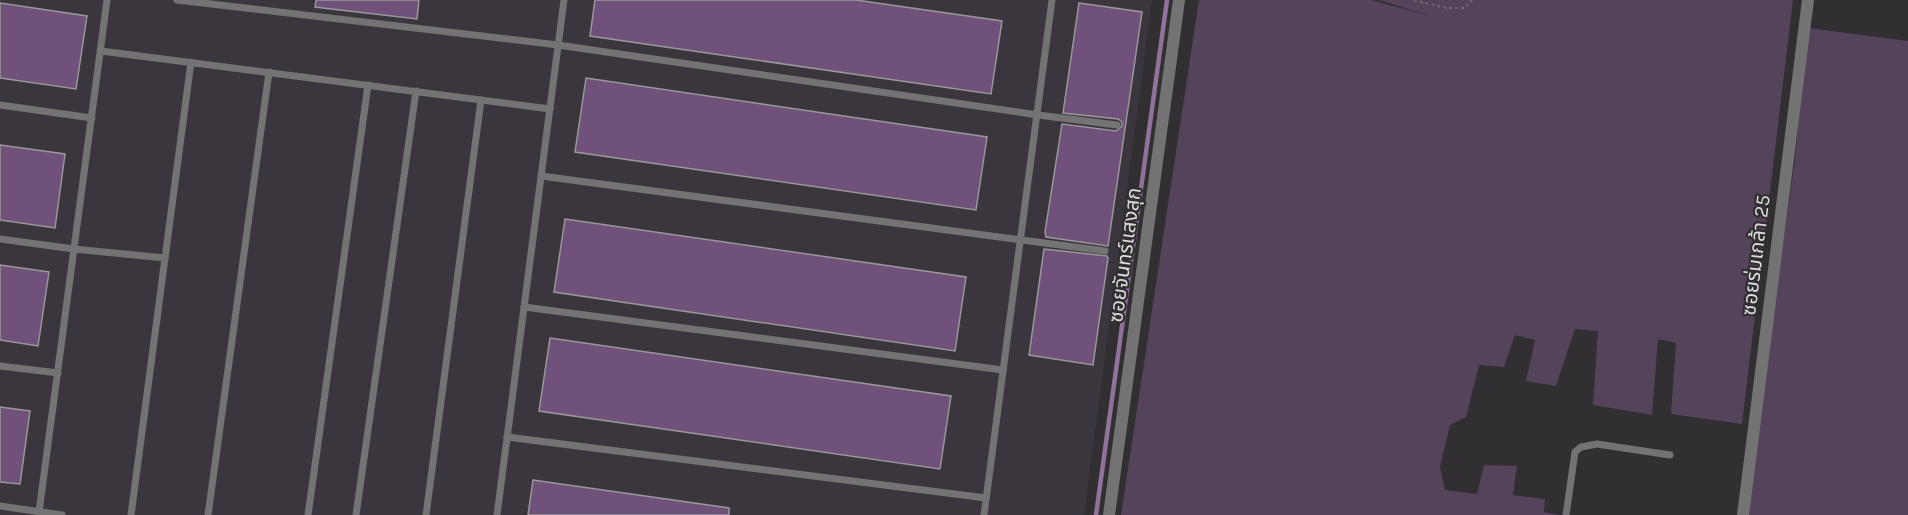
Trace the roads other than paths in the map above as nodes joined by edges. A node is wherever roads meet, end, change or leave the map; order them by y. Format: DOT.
graph roads {
  1 [pos="107,0"];
  2 [pos="177,0"];
  3 [pos="564,0"];
  4 [pos="1052,0"];
  5 [pos="1179,0"];
  6 [pos="1808,0"];
  7 [pos="558,45"];
  8 [pos="101,51"];
  9 [pos="191,62"];
  10 [pos="269,72"];
  11 [pos="368,85"];
  12 [pos="416,92"];
  13 [pos="480,100"];
  14 [pos="0,105"];
  15 [pos="550,109"];
  16 [pos="1038,115"];
  17 [pos="92,118"];
  18 [pos="1117,125"];
  19 [pos="541,176"];
  20 [pos="0,238"];
  21 [pos="1021,240"];
  22 [pos="74,249"];
  23 [pos="1105,252"];
  24 [pos="165,258"];
  25 [pos="524,307"];
  26 [pos="0,366"];
  27 [pos="1003,370"];
  28 [pos="58,373"];
  29 [pos="507,437"];
  30 [pos="1670,455"];
  31 [pos="986,498"];
  32 [pos="0,506"];
  33 [pos="39,512"];
  34 [pos="62,515"];
  35 [pos="131,515"];
  36 [pos="208,515"];
  37 [pos="308,515"];
  38 [pos="356,515"];
  39 [pos="426,515"];
  40 [pos="497,515"];
  41 [pos="984,515"];
  42 [pos="1109,515"];
  43 [pos="1566,515"];
  44 [pos="1743,515"];
  1 -- 8 [label="lane"];
  2 -- 7 [label="lane"];
  3 -- 7 [label="lane"];
  4 -- 16 [label="lane"];
  5 -- 42 [label="street, ซอยจันทร์แสงสุก"];
  6 -- 44 [label="street, ซอยร่มเกล้า 25"];
  7 -- 15 [label="lane"];
  7 -- 16 [label="lane"];
  8 -- 9 [label="lane"];
  8 -- 17 [label="lane"];
  9 -- 10 [label="lane"];
  9 -- 24 [label="lane"];
  10 -- 11 [label="lane"];
  10 -- 36 [label="lane"];
  11 -- 12 [label="lane"];
  11 -- 37 [label="lane"];
  12 -- 13 [label="lane"];
  12 -- 38 [label="lane"];
  13 -- 15 [label="lane"];
  13 -- 39 [label="lane"];
  14 -- 17 [label="lane"];
  15 -- 19 [label="lane"];
  16 -- 18 [label="lane"];
  16 -- 21 [label="lane"];
  17 -- 22 [label="lane"];
  19 -- 21 [label="lane"];
  19 -- 25 [label="lane"];
  20 -- 22 [label="lane"];
  21 -- 23 [label="lane"];
  21 -- 27 [label="lane"];
  22 -- 24 [label="lane"];
  22 -- 28 [label="lane"];
  24 -- 35 [label="lane"];
  25 -- 27 [label="lane"];
  25 -- 29 [label="lane"];
  26 -- 28 [label="lane"];
  27 -- 31 [label="lane"];
  28 -- 33 [label="lane"];
  29 -- 31 [label="lane"];
  29 -- 40 [label="lane"];
  30 -- 43 [label="lane"];
  31 -- 41 [label="lane"];
  32 -- 33 [label="lane"];
  33 -- 34 [label="lane"];
}
